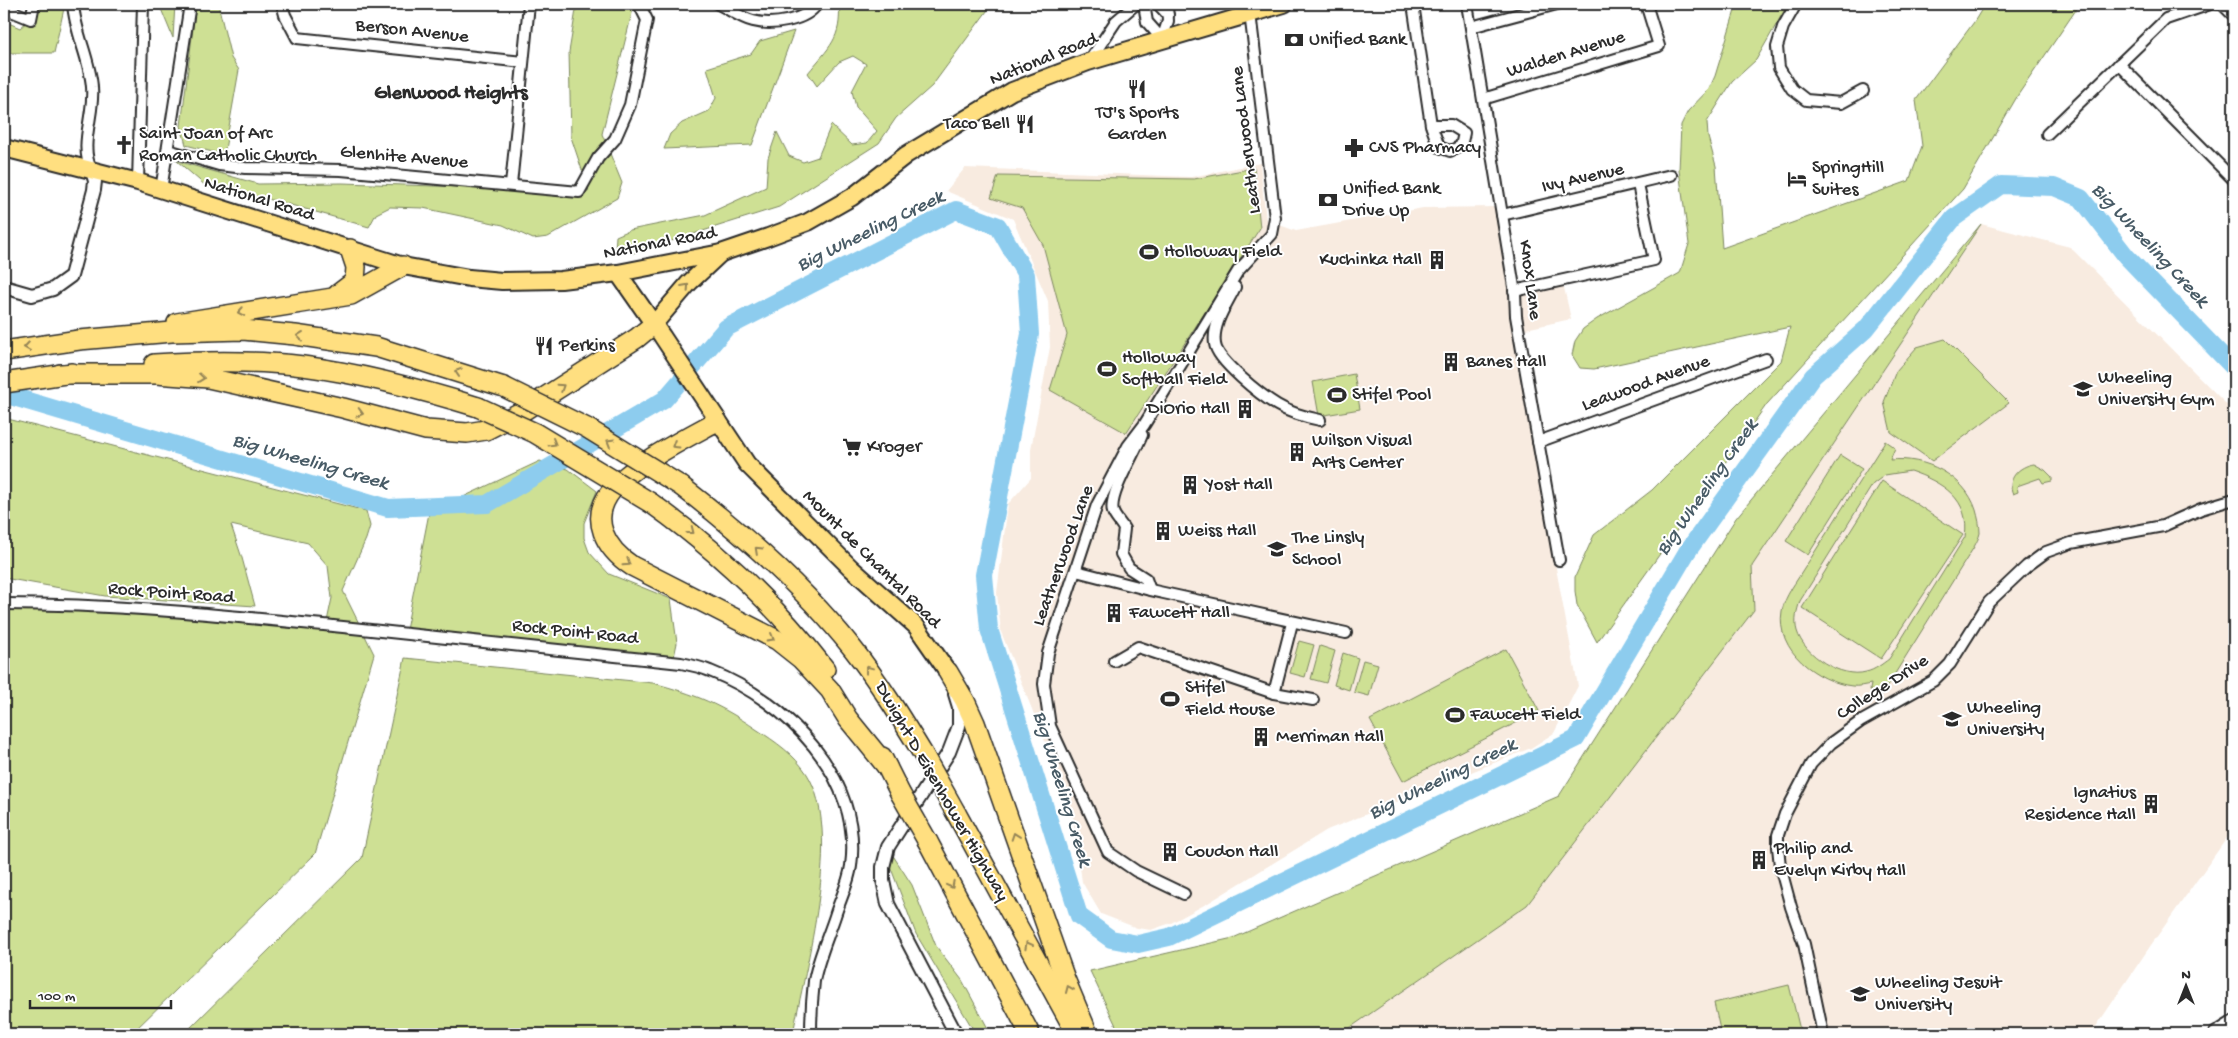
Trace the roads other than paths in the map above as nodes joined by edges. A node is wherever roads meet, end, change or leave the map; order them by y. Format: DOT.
graph roads {
  1 [pos="34,4"];
  2 [pos="73,4"];
  3 [pos="143,4"];
  4 [pos="190,4"];
  5 [pos="282,4"];
  6 [pos="529,4"];
  7 [pos="639,4"];
  8 [pos="718,4"];
  9 [pos="817,4"];
  10 [pos="1136,4"];
  11 [pos="1144,4"];
  12 [pos="1158,4"];
  13 [pos="1167,4"];
  14 [pos="1284,4"];
  15 [pos="1413,4"];
  16 [pos="1467,4"];
  17 [pos="1557,4"];
  18 [pos="1646,4"];
  19 [pos="1796,4"];
  20 [pos="2210,4"];
  21 [pos="2217,4"];
  22 [pos="4,8"];
  23 [pos="1250,13"];
  24 [pos="1168,15"];
  25 [pos="2234,16"];
  26 [pos="1471,27"];
  27 [pos="1162,39"];
  28 [pos="523,62"];
  29 [pos="1088,62"];
  30 [pos="2120,64"];
  31 [pos="1863,90"];
  32 [pos="1483,99"];
  33 [pos="1432,125"];
  34 [pos="2047,134"];
  35 [pos="4,148"];
  36 [pos="168,150"];
  37 [pos="92,171"];
  38 [pos="1671,175"];
  39 [pos="2234,180"];
  40 [pos="138,182"];
  41 [pos="1638,184"];
  42 [pos="511,185"];
  43 [pos="161,190"];
  44 [pos="1502,215"];
  45 [pos="350,249"];
  46 [pos="722,254"];
  47 [pos="1249,259"];
  48 [pos="403,266"];
  49 [pos="618,273"];
  50 [pos="4,287"];
  51 [pos="1514,291"];
  52 [pos="331,299"];
  53 [pos="658,330"];
  54 [pos="79,340"];
  55 [pos="4,351"];
  56 [pos="1766,359"];
  57 [pos="118,370"];
  58 [pos="4,384"];
  59 [pos="713,414"];
  60 [pos="1320,420"];
  61 [pos="1144,425"];
  62 [pos="1538,442"];
  63 [pos="2234,499"];
  64 [pos="1559,560"];
  65 [pos="1076,571"];
  66 [pos="1150,590"];
  67 [pos="4,604"];
  68 [pos="1292,623"];
  69 [pos="1346,633"];
  70 [pos="1114,662"];
  71 [pos="948,672"];
  72 [pos="1274,693"];
  73 [pos="1313,700"];
  74 [pos="887,767"];
  75 [pos="1184,894"];
  76 [pos="2234,1022"];
  77 [pos="811,1034"];
  78 [pos="956,1034"];
  79 [pos="1030,1034"];
  80 [pos="1077,1034"];
  81 [pos="1088,1034"];
  82 [pos="1823,1034"];
  83 [pos="2216,1034"];
  1 -- 22 [label="street"];
  2 -- 37 [label="street"];
  3 -- 40 [label="street"];
  4 -- 36 [label="street"];
  5 -- 28 [label="street, Berson Avenue"];
  6 -- 28 [label="street"];
  7 -- 42 [label="street, Glenhite Avenue"];
  8 -- 9 [label="street"];
  10 -- 29 [label="street"];
  11 -- 27 [label="street"];
  12 -- 24 [label="street"];
  13 -- 24 [label="street"];
  14 -- 23 [label="main road, National Road"];
  15 -- 33 [label="street"];
  16 -- 26 [label="street, Knox Lane"];
  17 -- 26 [label="street"];
  18 -- 32 [label="street, Walden Avenue"];
  19 -- 31 [label="street"];
  20 -- 30 [label="street"];
  21 -- 25 [label="street"];
  23 -- 27 [label="main road, National Road"];
  23 -- 47 [label="street, Leatherwood Lane"];
  24 -- 27 [label="street"];
  26 -- 32 [label="street, Knox Lane"];
  27 -- 29 [label="main road, National Road"];
  28 -- 42 [label="street"];
  29 -- 46 [label="main road, National Road"];
  30 -- 34 [label="street"];
  30 -- 39 [label="street"];
  32 -- 44 [label="street, Knox Lane"];
  35 -- 37 [label="main road, National Road"];
  36 -- 42 [label="street, Glenhite Avenue"];
  36 -- 43 [label="street"];
  37 -- 40 [label="main road, National Road"];
  37 -- 50 [label="street"];
  38 -- 41 [label="street, Ivy Avenue"];
  40 -- 43 [label="main road, National Road"];
  41 -- 44 [label="street, Ivy Avenue"];
  41 -- 51 [label="street"];
  43 -- 45 [label="main road, National Road"];
  44 -- 51 [label="street, Knox Lane"];
  45 -- 48 [label="main road, National Road"];
  45 -- 52 [label="highway"];
  46 -- 49 [label="main road, National Road"];
  53 -- 46 [label="main road, one-way"];
  47 -- 60 [label="street"];
  47 -- 61 [label="street, Leatherwood Lane"];
  48 -- 49 [label="main road, National Road"];
  48 -- 52 [label="highway"];
  49 -- 53 [label="main road, Mount de Chantal Road"];
  51 -- 62 [label="street, Knox Lane"];
  52 -- 54 [label="highway, one-way"];
  57 -- 53 [label="highway, one-way"];
  53 -- 59 [label="main road, Mount de Chantal Road"];
  54 -- 55 [label="highway, Dwight D Eisenhower Highway, one-way"];
  80 -- 54 [label="highway, Dwight D Eisenhower Highway, one-way, bridge"];
  56 -- 62 [label="street, Leawood Avenue"];
  57 -- 58 [label="highway"];
  57 -- 74 [label="highway, Dwight D Eisenhower Highway, one-way, bridge"];
  59 -- 71 [label="main road, Mount de Chantal Road"];
  59 -- 74 [label="highway, one-way"];
  61 -- 65 [label="street, Leatherwood Lane"];
  61 -- 66 [label="street"];
  62 -- 64 [label="street, Knox Lane"];
  63 -- 82 [label="street, College Drive"];
  65 -- 66 [label="street"];
  65 -- 75 [label="street, Leatherwood Lane"];
  66 -- 68 [label="street"];
  67 -- 77 [label="street, Rock Point Road"];
  68 -- 69 [label="street"];
  68 -- 72 [label="street"];
  70 -- 72 [label="street"];
  71 -- 78 [label="street, Mount de Chantal Road"];
  81 -- 71 [label="highway, one-way"];
  72 -- 73 [label="street"];
  74 -- 79 [label="highway, Dwight D Eisenhower Highway, one-way, bridge"];
  76 -- 83 [label="street"];
}
